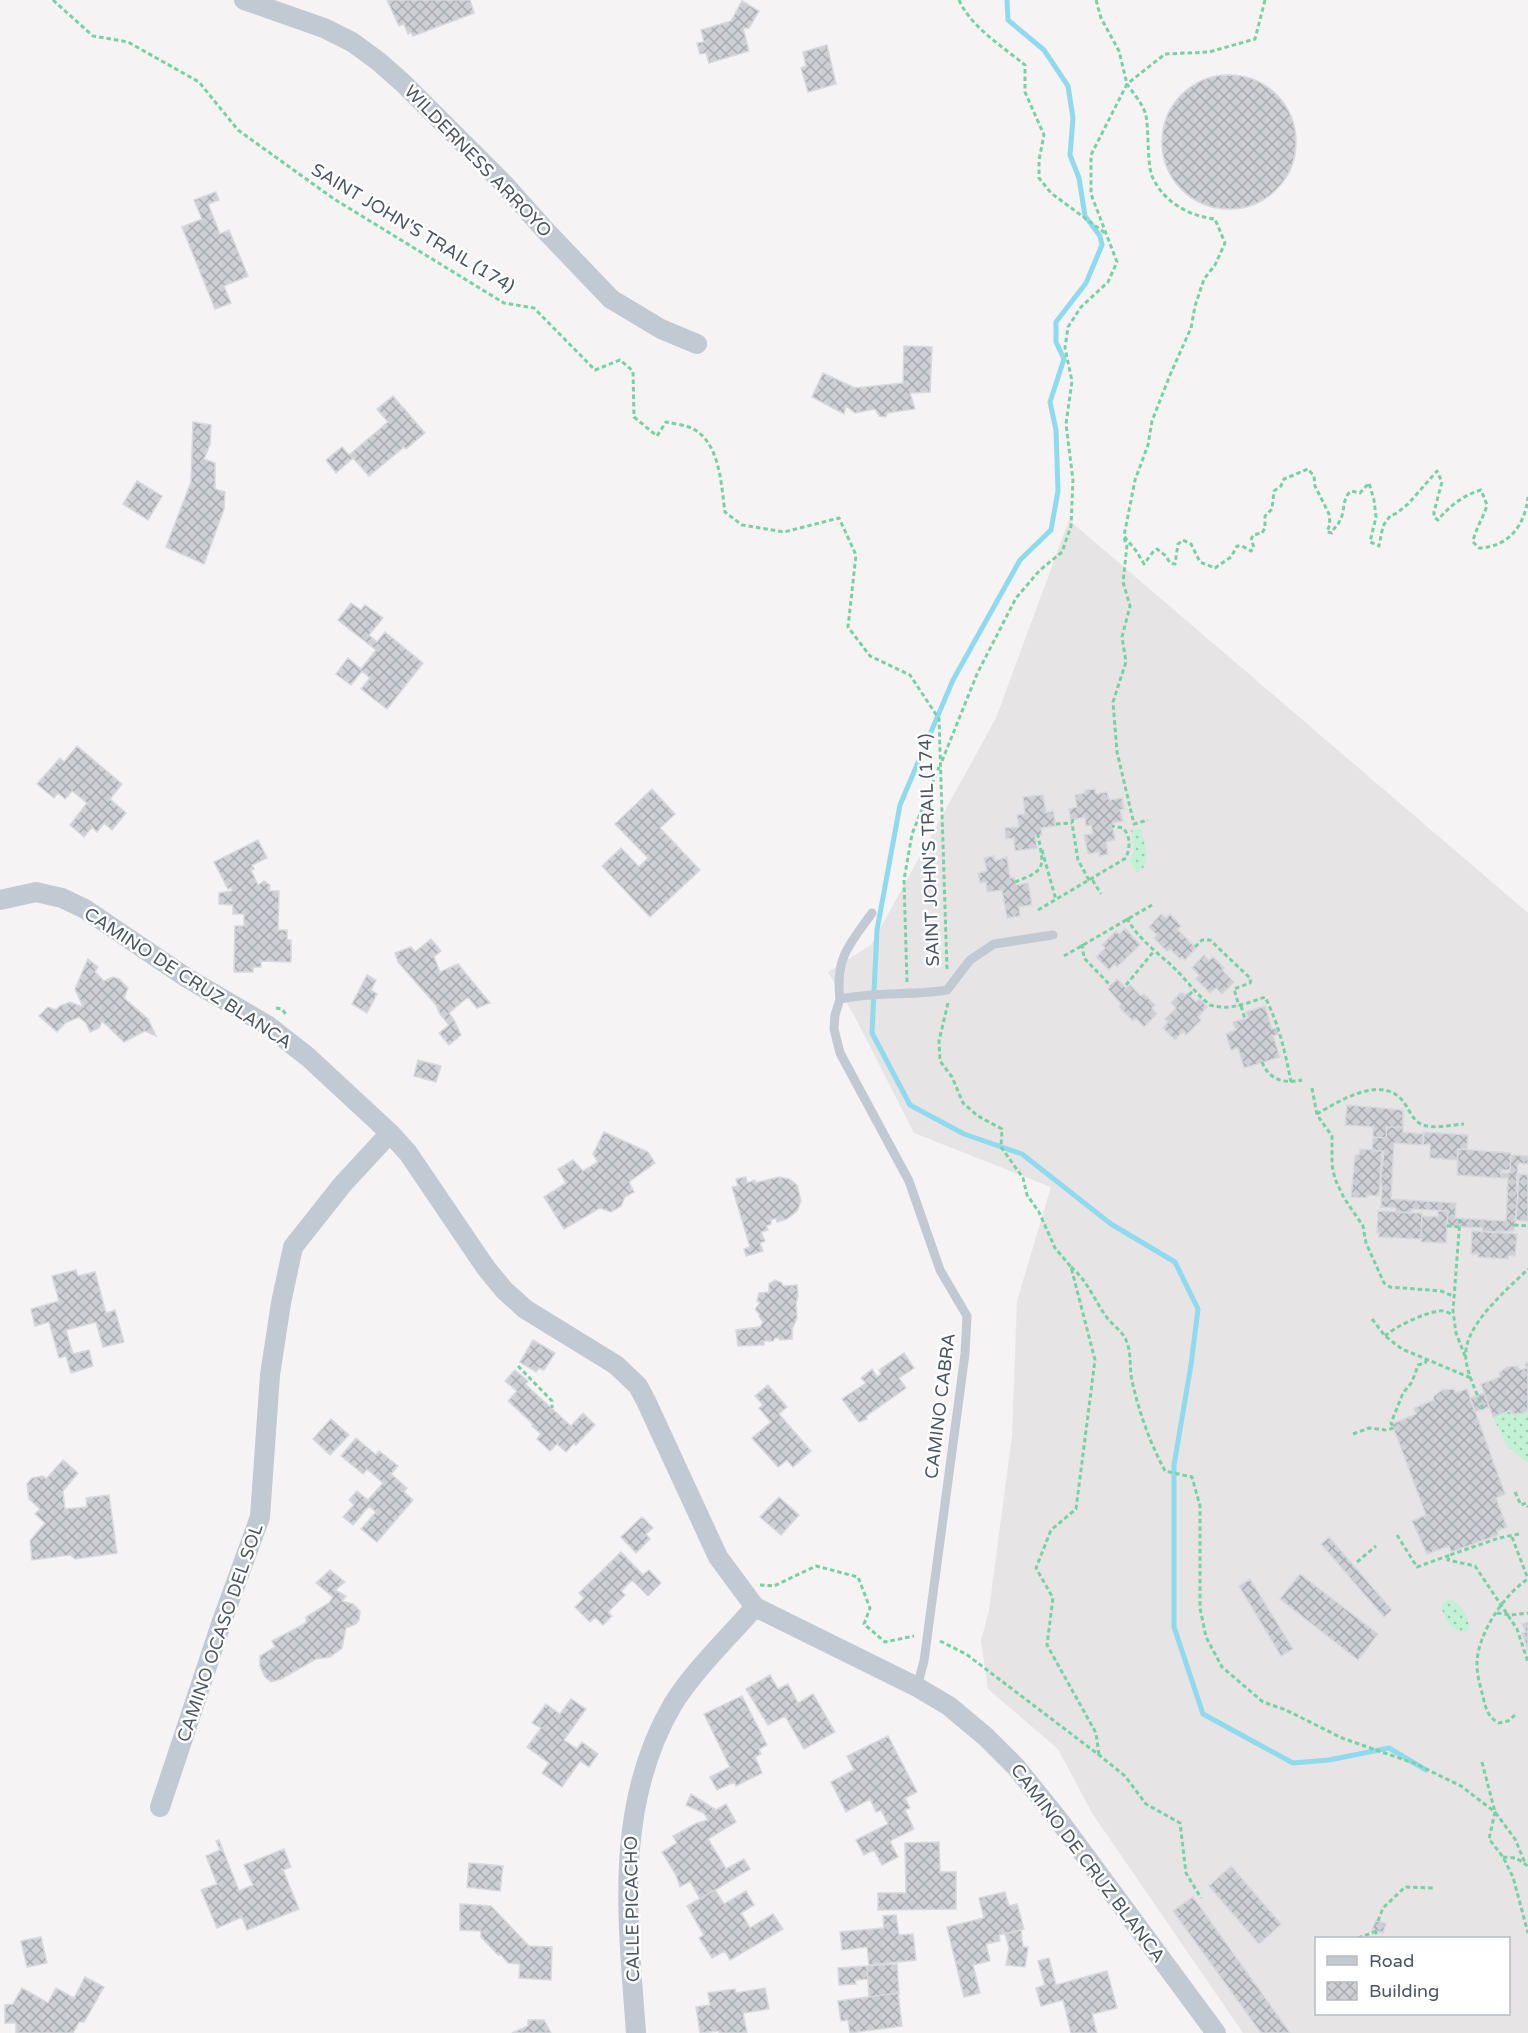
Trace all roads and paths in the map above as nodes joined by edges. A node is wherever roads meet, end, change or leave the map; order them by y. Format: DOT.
graph roads {
  1 [pos="53,0"];
  2 [pos="244,0"];
  3 [pos="959,0"];
  4 [pos="1096,0"];
  5 [pos="1265,0"];
  6 [pos="1127,84"];
  7 [pos="1106,234"];
  8 [pos="697,344"];
  9 [pos="1528,497"];
  10 [pos="1124,536"];
  11 [pos="940,764"];
  12 [pos="1148,820"];
  13 [pos="1056,824"];
  14 [pos="1112,826"];
  15 [pos="1038,835"];
  16 [pos="1041,848"];
  17 [pos="1089,880"];
  18 [pos="1015,882"];
  19 [pos="1101,894"];
  20 [pos="0,900"];
  21 [pos="1056,900"];
  22 [pos="1152,905"];
  23 [pos="1038,910"];
  24 [pos="872,913"];
  25 [pos="1127,918"];
  26 [pos="1133,927"];
  27 [pos="1129,932"];
  28 [pos="1053,935"];
  29 [pos="1082,945"];
  30 [pos="1195,947"];
  31 [pos="1154,951"];
  32 [pos="1064,956"];
  33 [pos="1126,985"];
  34 [pos="1111,986"];
  35 [pos="947,990"];
  36 [pos="1194,990"];
  37 [pos="903,993"];
  38 [pos="1189,995"];
  39 [pos="840,999"];
  40 [pos="1240,1006"];
  41 [pos="1245,1019"];
  42 [pos="1263,1062"];
  43 [pos="1302,1080"];
  44 [pos="1291,1082"];
  45 [pos="1312,1088"];
  46 [pos="1317,1114"];
  47 [pos="1464,1124"];
  48 [pos="390,1133"];
  49 [pos="1460,1219"];
  50 [pos="1514,1225"];
  51 [pos="1447,1226"];
  52 [pos="1528,1226"];
  53 [pos="1459,1227"];
  54 [pos="1071,1267"];
  55 [pos="1528,1269"];
  56 [pos="1453,1296"];
  57 [pos="1453,1314"];
  58 [pos="1372,1319"];
  59 [pos="1385,1336"];
  60 [pos="1466,1358"];
  61 [pos="1427,1359"];
  62 [pos="518,1366"];
  63 [pos="1472,1378"];
  64 [pos="552,1408"];
  65 [pos="1483,1409"];
  66 [pos="1353,1434"];
  67 [pos="1515,1492"];
  68 [pos="1528,1507"];
  69 [pos="1519,1534"];
  70 [pos="1397,1535"];
  71 [pos="1512,1537"];
  72 [pos="1376,1546"];
  73 [pos="1450,1555"];
  74 [pos="1357,1562"];
  75 [pos="1528,1579"];
  76 [pos="1501,1606"];
  77 [pos="755,1607"];
  78 [pos="1497,1613"];
  79 [pos="1528,1613"];
  80 [pos="1506,1614"];
  81 [pos="1528,1662"];
  82 [pos="916,1687"];
  83 [pos="1515,1715"];
  84 [pos="1482,1762"];
  85 [pos="160,1807"];
  86 [pos="1495,1812"];
  87 [pos="1503,1857"];
  88 [pos="1526,1865"];
  89 [pos="1434,1888"];
  90 [pos="1201,1898"];
  91 [pos="1378,1921"];
  92 [pos="1528,1934"];
  93 [pos="1360,1937"];
  94 [pos="1377,1937"];
  95 [pos="636,2033"];
  96 [pos="1216,2033"];
  1 -- 11 [label="path, SAINT JOHN'S TRAIL (174)"];
  2 -- 8 [label="street, WILDERNESS ARROYO"];
  3 -- 7 [label="path"];
  4 -- 6 [label="path"];
  5 -- 6 [label="path"];
  6 -- 7 [label="path"];
  6 -- 10 [label="path"];
  7 -- 11 [label="path"];
  9 -- 10 [label="path"];
  10 -- 12 [label="path"];
  11 -- 35 [label="path, SAINT JOHN'S TRAIL (174)"];
  11 -- 37 [label="path"];
  13 -- 17 [label="path"];
  14 -- 17 [label="path"];
  15 -- 16 [label="path"];
  16 -- 18 [label="path"];
  16 -- 21 [label="path"];
  17 -- 19 [label="path"];
  17 -- 21 [label="path"];
  20 -- 48 [label="street, CAMINO DE CRUZ BLANCA"];
  21 -- 23 [label="path"];
  22 -- 25 [label="path"];
  24 -- 39 [label="lane, CAMINO CABRA"];
  25 -- 26 [label="path"];
  25 -- 29 [label="path"];
  26 -- 27 [label="path"];
  26 -- 31 [label="path"];
  28 -- 35 [label="lane"];
  29 -- 32 [label="path"];
  29 -- 34 [label="path"];
  30 -- 40 [label="path"];
  31 -- 33 [label="path"];
  31 -- 36 [label="path"];
  35 -- 37 [label="lane"];
  35 -- 54 [label="path, SAINT JOHN'S TRAIL (174)"];
  36 -- 38 [label="path"];
  36 -- 40 [label="path"];
  37 -- 39 [label="lane"];
  39 -- 82 [label="lane, CAMINO CABRA"];
  40 -- 41 [label="path"];
  40 -- 44 [label="path"];
  42 -- 44 [label="path"];
  43 -- 44 [label="path"];
  45 -- 46 [label="path"];
  46 -- 47 [label="path"];
  46 -- 56 [label="path"];
  48 -- 77 [label="street, CAMINO DE CRUZ BLANCA"];
  48 -- 85 [label="street, CAMINO OCASO DEL SOL"];
  49 -- 53 [label="path"];
  50 -- 52 [label="path"];
  51 -- 53 [label="path"];
  53 -- 56 [label="path"];
  54 -- 86 [label="path"];
  54 -- 90 [label="path, SAINT JOHN'S TRAIL (174)"];
  55 -- 60 [label="path"];
  56 -- 57 [label="path"];
  57 -- 59 [label="path"];
  57 -- 60 [label="path"];
  58 -- 59 [label="path"];
  59 -- 61 [label="path"];
  60 -- 63 [label="path"];
  61 -- 63 [label="path"];
  61 -- 66 [label="path"];
  62 -- 64 [label="path"];
  63 -- 65 [label="path"];
  67 -- 68 [label="path"];
  69 -- 71 [label="path"];
  70 -- 73 [label="path"];
  71 -- 73 [label="path"];
  71 -- 75 [label="path"];
  72 -- 74 [label="path"];
  73 -- 76 [label="path"];
  75 -- 76 [label="path"];
  76 -- 78 [label="path"];
  76 -- 80 [label="path"];
  77 -- 82 [label="street, CAMINO DE CRUZ BLANCA"];
  77 -- 95 [label="street, CALLE PICACHO"];
  78 -- 80 [label="path"];
  78 -- 83 [label="path"];
  79 -- 80 [label="path"];
  80 -- 81 [label="path"];
  82 -- 96 [label="street, CAMINO DE CRUZ BLANCA"];
  84 -- 86 [label="path"];
  86 -- 87 [label="path"];
  86 -- 88 [label="path"];
  87 -- 88 [label="path"];
  87 -- 92 [label="path"];
  89 -- 91 [label="path"];
  93 -- 94 [label="path"];
}
